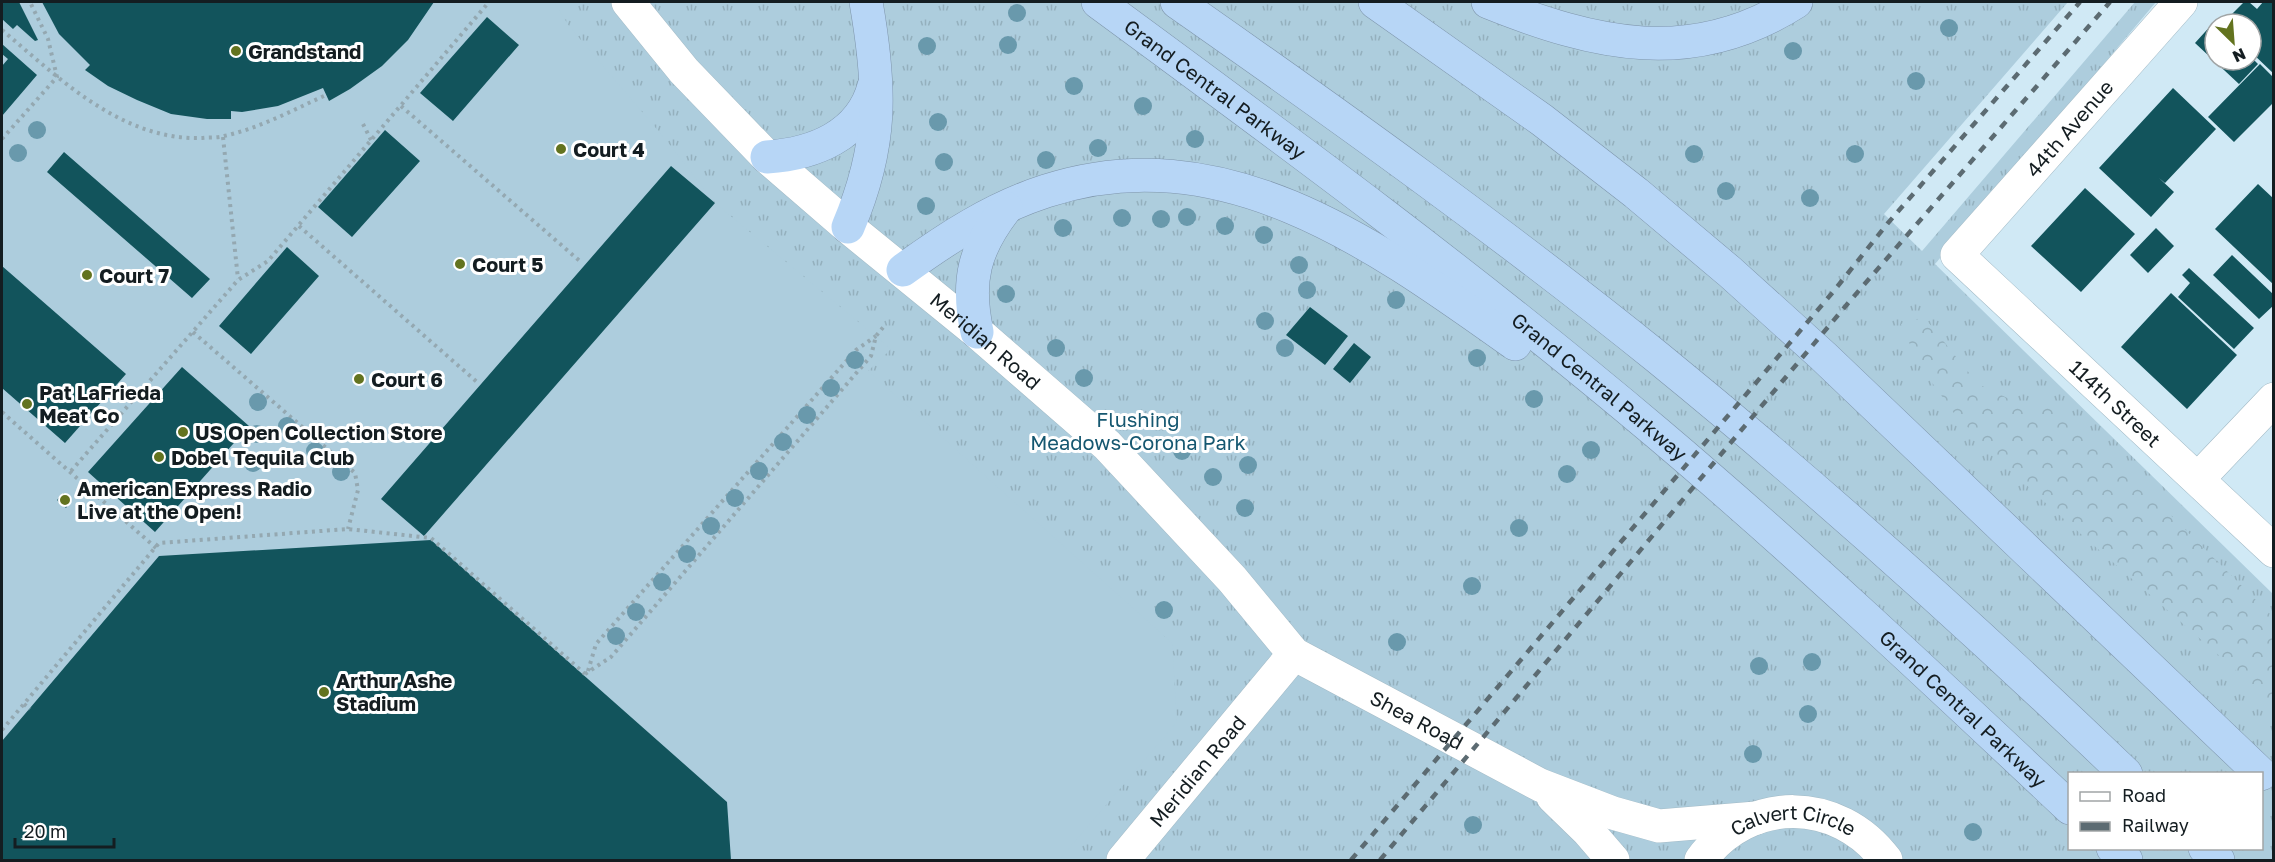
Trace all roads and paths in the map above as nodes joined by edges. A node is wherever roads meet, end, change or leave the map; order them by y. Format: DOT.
graph roads {
  1 [pos="30,2"];
  2 [pos="489,2"];
  3 [pos="628,2"];
  4 [pos="866,2"];
  5 [pos="1098,2"];
  6 [pos="1177,2"];
  7 [pos="1375,2"];
  8 [pos="1488,2"];
  9 [pos="1796,2"];
  10 [pos="2181,2"];
  11 [pos="2,30"];
  12 [pos="57,77"];
  13 [pos="876,79"];
  14 [pos="326,95"];
  15 [pos="401,106"];
  16 [pos="363,124"];
  17 [pos="223,137"];
  18 [pos="2,139"];
  19 [pos="371,140"];
  20 [pos="767,157"];
  21 [pos="1007,206"];
  22 [pos="298,226"];
  23 [pos="848,227"];
  24 [pos="1957,255"];
  25 [pos="582,263"];
  26 [pos="903,270"];
  27 [pos="238,280"];
  28 [pos="885,325"];
  29 [pos="193,332"];
  30 [pos="977,332"];
  31 [pos="876,336"];
  32 [pos="477,382"];
  33 [pos="2274,399"];
  34 [pos="2,412"];
  35 [pos="71,471"];
  36 [pos="2198,479"];
  37 [pos="1731,497"];
  38 [pos="348,529"];
  39 [pos="156,548"];
  40 [pos="2274,551"];
  41 [pos="1294,654"];
  42 [pos="586,673"];
  43 [pos="24,704"];
  44 [pos="30,709"];
  45 [pos="2,730"];
  46 [pos="2124,772"];
  47 [pos="2259,772"];
  48 [pos="1540,785"];
  49 [pos="2068,806"];
  50 [pos="1756,818"];
  51 [pos="2114,850"];
  52 [pos="2206,850"];
  53 [pos="1123,861"];
  54 [pos="1613,861"];
  55 [pos="1701,861"];
  56 [pos="1886,861"];
  57 [pos="2126,861"];
  58 [pos="2217,861"];
  1 -- 12 [label="path"];
  2 -- 15 [label="path"];
  3 -- 20 [label="street, Meridian Road"];
  4 -- 13 [label="highway"];
  5 -- 37 [label="highway, Grand Central Parkway"];
  6 -- 46 [label="highway"];
  7 -- 47 [label="highway"];
  8 -- 9 [label="highway"];
  10 -- 24 [label="street, 44th Avenue"];
  11 -- 12 [label="path"];
  12 -- 17 [label="path"];
  12 -- 18 [label="path"];
  13 -- 20 [label="highway"];
  13 -- 23 [label="highway"];
  14 -- 17 [label="path"];
  15 -- 19 [label="path"];
  15 -- 25 [label="path"];
  16 -- 19 [label="path"];
  17 -- 27 [label="path"];
  19 -- 22 [label="path"];
  20 -- 23 [label="street, Meridian Road"];
  21 -- 26 [label="highway"];
  21 -- 30 [label="highway"];
  21 -- 37 [label="highway"];
  22 -- 27 [label="path"];
  22 -- 32 [label="path"];
  23 -- 26 [label="street, Meridian Road"];
  24 -- 36 [label="street, 114th Street"];
  26 -- 30 [label="street, Meridian Road"];
  27 -- 29 [label="path"];
  28 -- 31 [label="path"];
  29 -- 35 [label="path"];
  29 -- 38 [label="path"];
  30 -- 41 [label="street, Meridian Road"];
  31 -- 42 [label="path"];
  31 -- 42 [label="path"];
  33 -- 36 [label="street"];
  34 -- 35 [label="path"];
  35 -- 39 [label="path"];
  36 -- 40 [label="street, 114th Street"];
  37 -- 49 [label="highway, Grand Central Parkway"];
  38 -- 39 [label="path"];
  38 -- 42 [label="path"];
  39 -- 43 [label="path"];
  41 -- 48 [label="street, Shea Road"];
  41 -- 53 [label="street, Meridian Road"];
  43 -- 44 [label="path"];
  43 -- 45 [label="path"];
  48 -- 50 [label="street, Shea Road"];
  48 -- 54 [label="street, Shea Road"];
  50 -- 55 [label="street, Calvert Circle"];
  50 -- 56 [label="street, Calvert Circle"];
  51 -- 57 [label="highway"];
  52 -- 58 [label="highway"];
}
